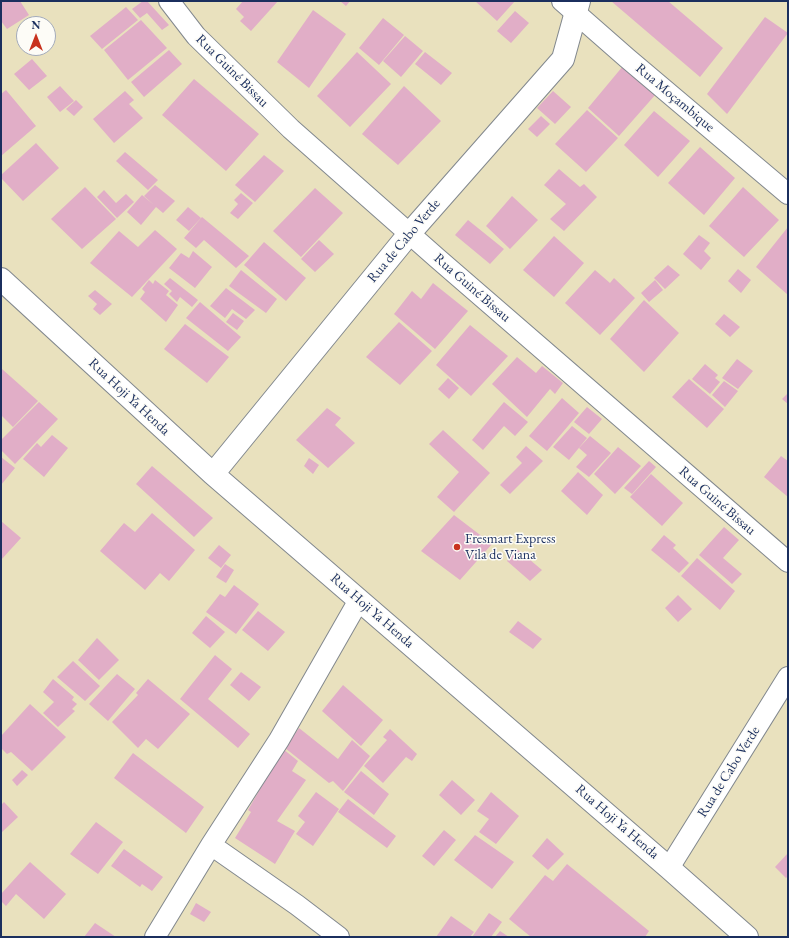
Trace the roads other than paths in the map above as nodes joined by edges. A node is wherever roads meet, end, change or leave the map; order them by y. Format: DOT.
graph roads {
  1 [pos="168,1"];
  2 [pos="572,5"];
  3 [pos="788,194"];
  4 [pos="409,234"];
  5 [pos="1,279"];
  6 [pos="213,474"];
  7 [pos="788,562"];
  8 [pos="360,600"];
  9 [pos="788,677"];
  10 [pos="211,845"];
  11 [pos="669,868"];
  12 [pos="155,937"];
  13 [pos="339,937"];
  14 [pos="748,937"];
  1 -- 4 [label="street, Rua Guiné Bissau"];
  2 -- 3 [label="street, Rua Moçambique"];
  2 -- 4 [label="main road, Rua de Cabo Verde"];
  4 -- 6 [label="main road, Rua de Cabo Verde"];
  4 -- 7 [label="street, Rua Guiné Bissau"];
  5 -- 6 [label="main road, Rua Hoji Ya Henda"];
  6 -- 8 [label="main road, Rua Hoji Ya Henda"];
  8 -- 10 [label="street"];
  8 -- 11 [label="main road, Rua Hoji Ya Henda"];
  9 -- 11 [label="street, Rua de Cabo Verde"];
  10 -- 12 [label="street"];
  10 -- 13 [label="street"];
  11 -- 14 [label="main road, Rua Hoji Ya Henda"];
}
